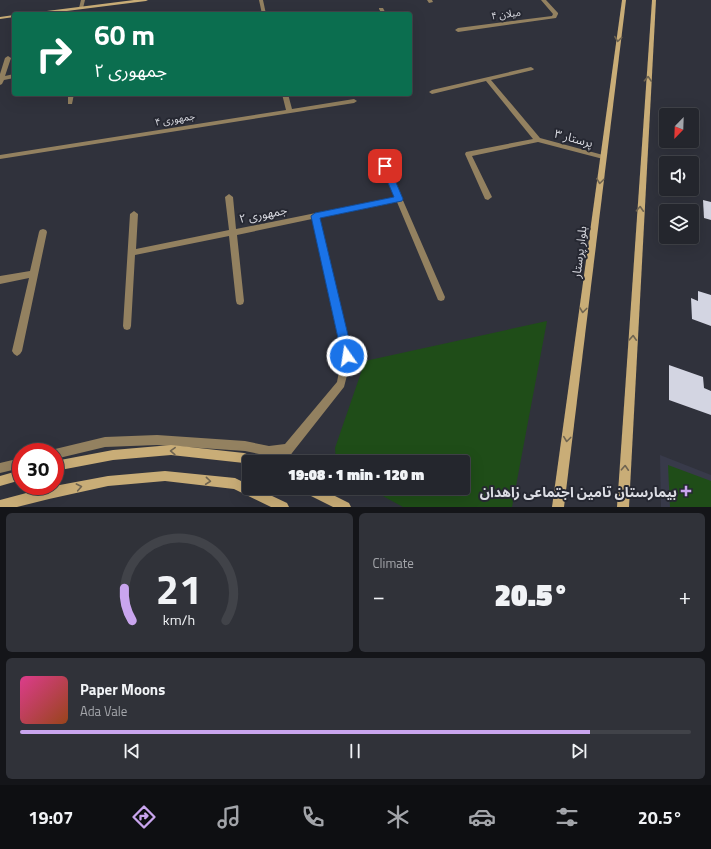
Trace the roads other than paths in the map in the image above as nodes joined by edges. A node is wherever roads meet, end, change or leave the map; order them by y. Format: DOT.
graph roads {
  1 [pos="82,0"];
  2 [pos="146,0"];
  3 [pos="261,0"];
  4 [pos="543,0"];
  5 [pos="624,0"];
  6 [pos="654,0"];
  7 [pos="81,8"];
  8 [pos="381,9"];
  9 [pos="48,12"];
  10 [pos="264,12"];
  11 [pos="383,12"];
  12 [pos="12,16"];
  13 [pos="0,18"];
  14 [pos="458,30"];
  15 [pos="8,58"];
  16 [pos="531,69"];
  17 [pos="12,77"];
  18 [pos="487,79"];
  19 [pos="1,80"];
  20 [pos="432,92"];
  21 [pos="71,96"];
  22 [pos="285,96"];
  23 [pos="354,101"];
  24 [pos="70,103"];
  25 [pos="289,111"];
  26 [pos="538,140"];
  27 [pos="0,157"];
  28 [pos="603,157"];
  29 [pos="385,166"];
  30 [pos="229,197"];
  31 [pos="488,197"];
  32 [pos="399,199"];
  33 [pos="134,214"];
  34 [pos="315,216"];
  35 [pos="43,232"];
  36 [pos="232,233"];
  37 [pos="131,253"];
  38 [pos="33,274"];
  39 [pos="0,280"];
  40 [pos="441,297"];
  41 [pos="240,301"];
  42 [pos="127,326"];
  43 [pos="17,351"];
  44 [pos="288,449"];
  45 [pos="64,452"];
  46 [pos="284,455"];
  47 [pos="242,458"];
  48 [pos="64,464"];
  49 [pos="12,465"];
  50 [pos="0,468"];
  51 [pos="12,478"];
  52 [pos="0,481"];
  53 [pos="242,486"];
  54 [pos="269,495"];
  55 [pos="321,495"];
  56 [pos="0,506"];
  57 [pos="283,507"];
  58 [pos="345,507"];
  59 [pos="558,507"];
  60 [pos="623,507"];
  1 -- 7 [label="street"];
  2 -- 7 [label="main road"];
  3 -- 10 [label="street"];
  4 -- 14 [label="street, میلان ۴"];
  5 -- 28 [label="main road, بلوار پرستار, one-way"];
  60 -- 6 [label="main road, one-way"];
  7 -- 9 [label="main road"];
  8 -- 11 [label="street"];
  12 -- 13 [label="main road"];
  15 -- 19 [label="street"];
  16 -- 18 [label="street"];
  17 -- 19 [label="street"];
  18 -- 20 [label="street"];
  18 -- 26 [label="street"];
  21 -- 24 [label="street"];
  22 -- 25 [label="street"];
  23 -- 25 [label="street, جمهوری ۴"];
  25 -- 27 [label="street, جمهوری ۴"];
  26 -- 28 [label="street, پرستار ۳"];
  26 -- 31 [label="street"];
  28 -- 59 [label="main road, بلوار پرستار, one-way"];
  29 -- 32 [label="street"];
  30 -- 36 [label="street"];
  32 -- 34 [label="street, جمهوری ۲"];
  32 -- 40 [label="street"];
  33 -- 37 [label="street"];
  34 -- 36 [label="street, جمهوری ۲"];
  34 -- 44 [label="street"];
  35 -- 38 [label="street"];
  36 -- 37 [label="street, جمهوری ۲"];
  36 -- 41 [label="street"];
  37 -- 42 [label="street"];
  38 -- 39 [label="street"];
  38 -- 43 [label="street"];
  44 -- 45 [label="street"];
  44 -- 46 [label="street"];
  47 -- 48 [label="main road, one-way"];
  49 -- 50 [label="street"];
  51 -- 52 [label="main road"];
  56 -- 53 [label="main road, one-way"];
  54 -- 57 [label="main road"];
  55 -- 58 [label="main road"];
}
